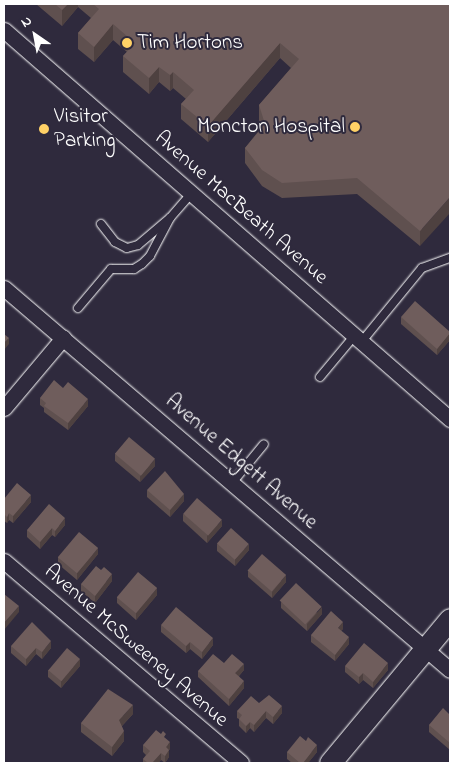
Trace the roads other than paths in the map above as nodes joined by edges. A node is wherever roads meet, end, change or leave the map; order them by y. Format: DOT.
graph roads {
  1 [pos="4,30"];
  2 [pos="192,193"];
  3 [pos="170,218"];
  4 [pos="101,224"];
  5 [pos="450,258"];
  6 [pos="4,288"];
  7 [pos="78,308"];
  8 [pos="359,337"];
  9 [pos="63,338"];
  10 [pos="320,378"];
  11 [pos="4,408"];
  12 [pos="450,419"];
  13 [pos="264,444"];
  14 [pos="232,482"];
  15 [pos="4,561"];
  16 [pos="450,619"];
  17 [pos="425,648"];
  18 [pos="450,670"];
  19 [pos="241,763"];
  20 [pos="330,763"];
  1 -- 2 [label="street, Avenue MacBeath Avenue"];
  2 -- 3 [label="lane"];
  2 -- 8 [label="street, Avenue MacBeath Avenue"];
  3 -- 4 [label="lane"];
  3 -- 7 [label="lane"];
  5 -- 8 [label="lane"];
  6 -- 9 [label="street, Avenue Edgett Avenue"];
  8 -- 10 [label="lane"];
  8 -- 12 [label="street, Avenue MacBeath Avenue"];
  9 -- 11 [label="street"];
  9 -- 14 [label="street, Avenue Edgett Avenue"];
  13 -- 14 [label="lane"];
  14 -- 17 [label="street, Avenue Edgett Avenue"];
  15 -- 19 [label="street, Avenue McSweeney Avenue"];
  16 -- 17 [label="street"];
  17 -- 18 [label="street, Avenue Edgett Avenue"];
  17 -- 20 [label="street"];
}
